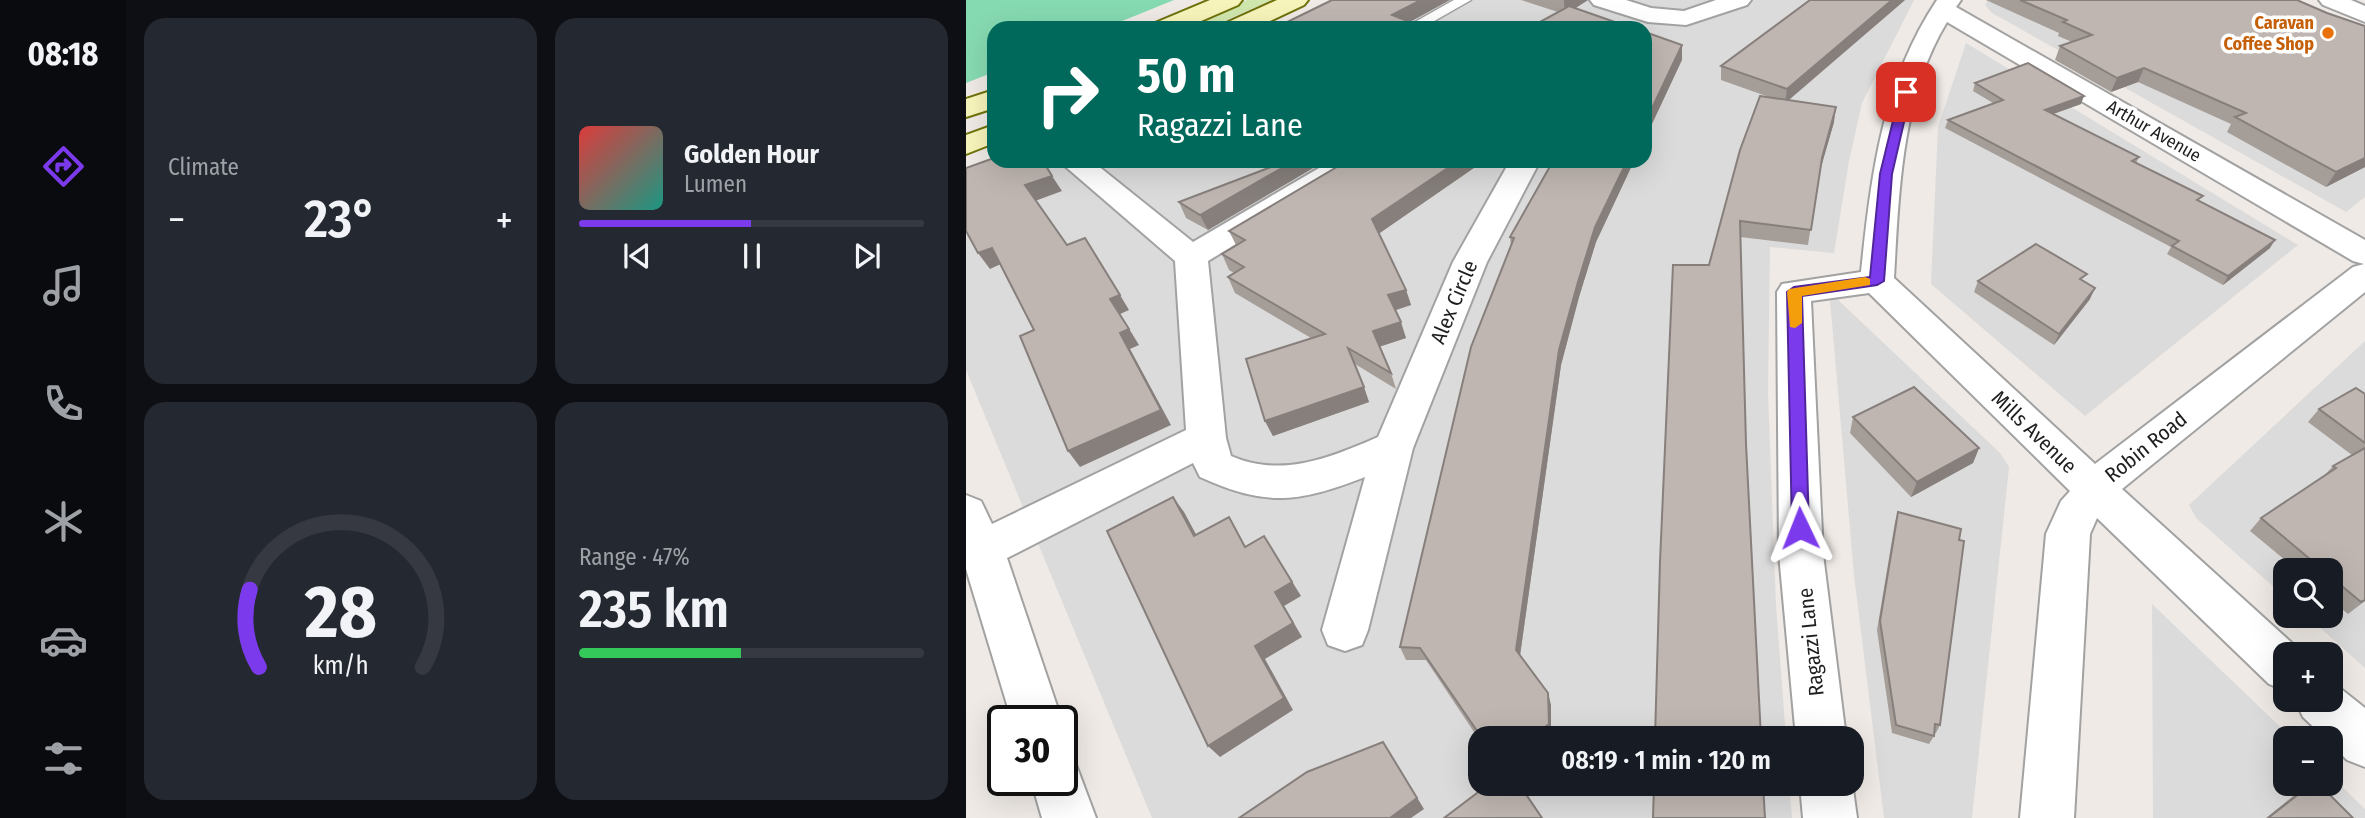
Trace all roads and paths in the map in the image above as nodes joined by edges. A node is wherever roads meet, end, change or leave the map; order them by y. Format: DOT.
graph roads {
  1 [pos="1230,0"];
  2 [pos="1296,0"];
  3 [pos="1464,0"];
  4 [pos="1602,0"];
  5 [pos="1739,0"];
  6 [pos="2331,0"];
  7 [pos="1946,4"];
  8 [pos="2362,9"];
  9 [pos="1180,21"];
  10 [pos="1250,21"];
  11 [pos="1424,21"];
  12 [pos="987,101"];
  13 [pos="966,109"];
  14 [pos="987,135"];
  15 [pos="966,145"];
  16 [pos="1083,168"];
  17 [pos="1340,168"];
  18 [pos="1521,168"];
  19 [pos="2365,254"];
  20 [pos="1191,257"];
  21 [pos="2365,275"];
  22 [pos="1877,281"];
  23 [pos="1206,438"];
  24 [pos="1393,448"];
  25 [pos="2095,490"];
  26 [pos="974,532"];
  27 [pos="1345,630"];
  28 [pos="2273,656"];
  29 [pos="1032,705"];
  30 [pos="2333,712"];
  31 [pos="1820,726"];
  32 [pos="2365,741"];
  33 [pos="1061,796"];
  34 [pos="1827,796"];
  35 [pos="1069,818"];
  36 [pos="1830,818"];
  37 [pos="2047,818"];
  1 -- 9 [label="main road"];
  2 -- 10 [label="main road"];
  3 -- 11 [label="lane"];
  4 -- 5 [label="street"];
  6 -- 8 [label="street"];
  7 -- 19 [label="street, Arthur Avenue"];
  7 -- 22 [label="street"];
  12 -- 13 [label="main road"];
  14 -- 15 [label="main road"];
  16 -- 20 [label="street"];
  17 -- 20 [label="street"];
  18 -- 24 [label="street, Alex Circle"];
  20 -- 23 [label="street"];
  21 -- 25 [label="street, Robin Road"];
  22 -- 25 [label="street, Mills Avenue"];
  22 -- 31 [label="street, Ragazzi Lane"];
  23 -- 24 [label="street"];
  23 -- 26 [label="street"];
  24 -- 27 [label="street, Alex Circle"];
  25 -- 28 [label="street, Mills Avenue"];
  25 -- 37 [label="street, Robin Road"];
  26 -- 29 [label="street"];
  30 -- 32 [label="street"];
  33 -- 35 [label="street"];
  34 -- 36 [label="street"];
}
